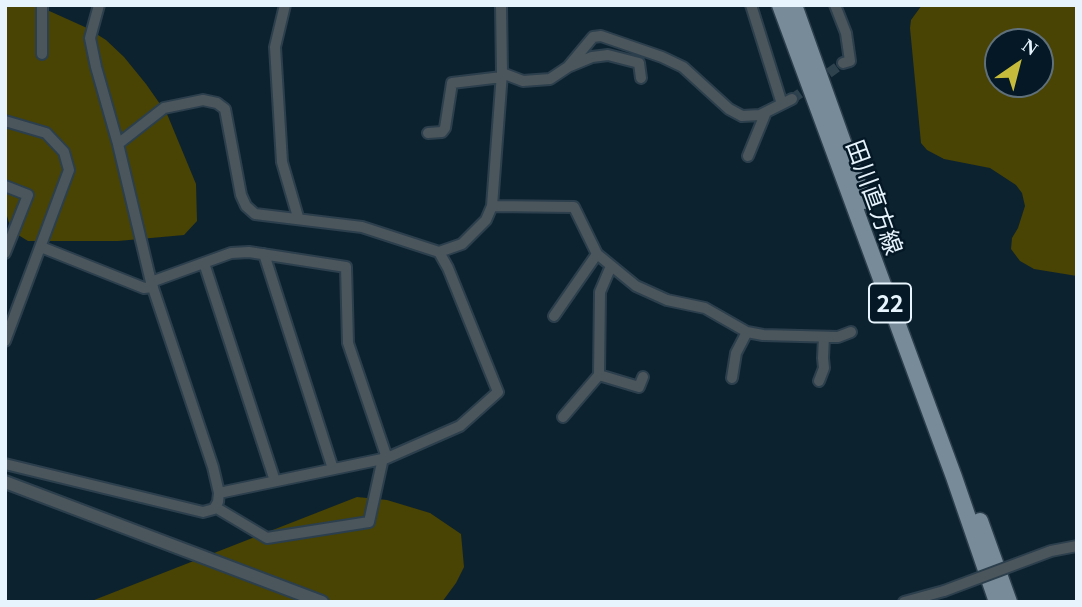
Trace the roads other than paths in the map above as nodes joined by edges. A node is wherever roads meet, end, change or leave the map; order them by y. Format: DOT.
graph roads {
  1 [pos="42,5"];
  2 [pos="100,5"];
  3 [pos="285,5"];
  4 [pos="501,5"];
  5 [pos="751,5"];
  6 [pos="780,5"];
  7 [pos="793,5"];
  8 [pos="835,5"];
  9 [pos="42,54"];
  10 [pos="843,63"];
  11 [pos="568,68"];
  12 [pos="502,75"];
  13 [pos="641,78"];
  14 [pos="766,112"];
  15 [pos="5,121"];
  16 [pos="428,133"];
  17 [pos="118,144"];
  18 [pos="748,156"];
  19 [pos="5,186"];
  20 [pos="492,206"];
  21 [pos="298,217"];
  22 [pos="41,247"];
  23 [pos="439,252"];
  24 [pos="5,253"];
  25 [pos="264,254"];
  26 [pos="597,254"];
  27 [pos="204,263"];
  28 [pos="611,266"];
  29 [pos="152,285"];
  30 [pos="554,316"];
  31 [pos="747,332"];
  32 [pos="851,332"];
  33 [pos="824,337"];
  34 [pos="5,341"];
  35 [pos="598,375"];
  36 [pos="643,377"];
  37 [pos="733,377"];
  38 [pos="818,381"];
  39 [pos="563,417"];
  40 [pos="385,458"];
  41 [pos="5,464"];
  42 [pos="333,469"];
  43 [pos="275,481"];
  44 [pos="5,482"];
  45 [pos="219,493"];
  46 [pos="215,507"];
  47 [pos="1077,546"];
  48 [pos="322,602"];
  49 [pos="904,602"];
  50 [pos="997,602"];
  51 [pos="1009,602"];
  1 -- 9 [label="street"];
  2 -- 17 [label="street"];
  3 -- 21 [label="street"];
  4 -- 12 [label="street"];
  5 -- 14 [label="street"];
  6 -- 50 [label="main road, 田川直方線 / 22"];
  7 -- 51 [label="main road, 田川直方線 / 22"];
  8 -- 10 [label="street"];
  11 -- 12 [label="street"];
  11 -- 13 [label="street"];
  11 -- 14 [label="street"];
  12 -- 16 [label="street"];
  12 -- 20 [label="street"];
  14 -- 18 [label="street"];
  15 -- 22 [label="street"];
  17 -- 21 [label="street"];
  17 -- 29 [label="street"];
  19 -- 24 [label="street"];
  20 -- 23 [label="street"];
  20 -- 26 [label="street"];
  21 -- 23 [label="street"];
  22 -- 29 [label="street"];
  22 -- 34 [label="street"];
  23 -- 40 [label="street"];
  25 -- 27 [label="street"];
  25 -- 40 [label="street"];
  25 -- 42 [label="street"];
  26 -- 28 [label="street"];
  26 -- 30 [label="street"];
  27 -- 29 [label="street"];
  27 -- 43 [label="street"];
  28 -- 31 [label="street"];
  28 -- 35 [label="street"];
  29 -- 45 [label="street"];
  31 -- 33 [label="street"];
  31 -- 37 [label="street"];
  32 -- 33 [label="street"];
  33 -- 38 [label="street"];
  35 -- 36 [label="street"];
  35 -- 39 [label="street"];
  40 -- 42 [label="street"];
  40 -- 46 [label="street"];
  41 -- 46 [label="street"];
  42 -- 43 [label="street"];
  43 -- 45 [label="street"];
  44 -- 48 [label="street"];
  45 -- 46 [label="street"];
  47 -- 49 [label="street, bridge"];
}
